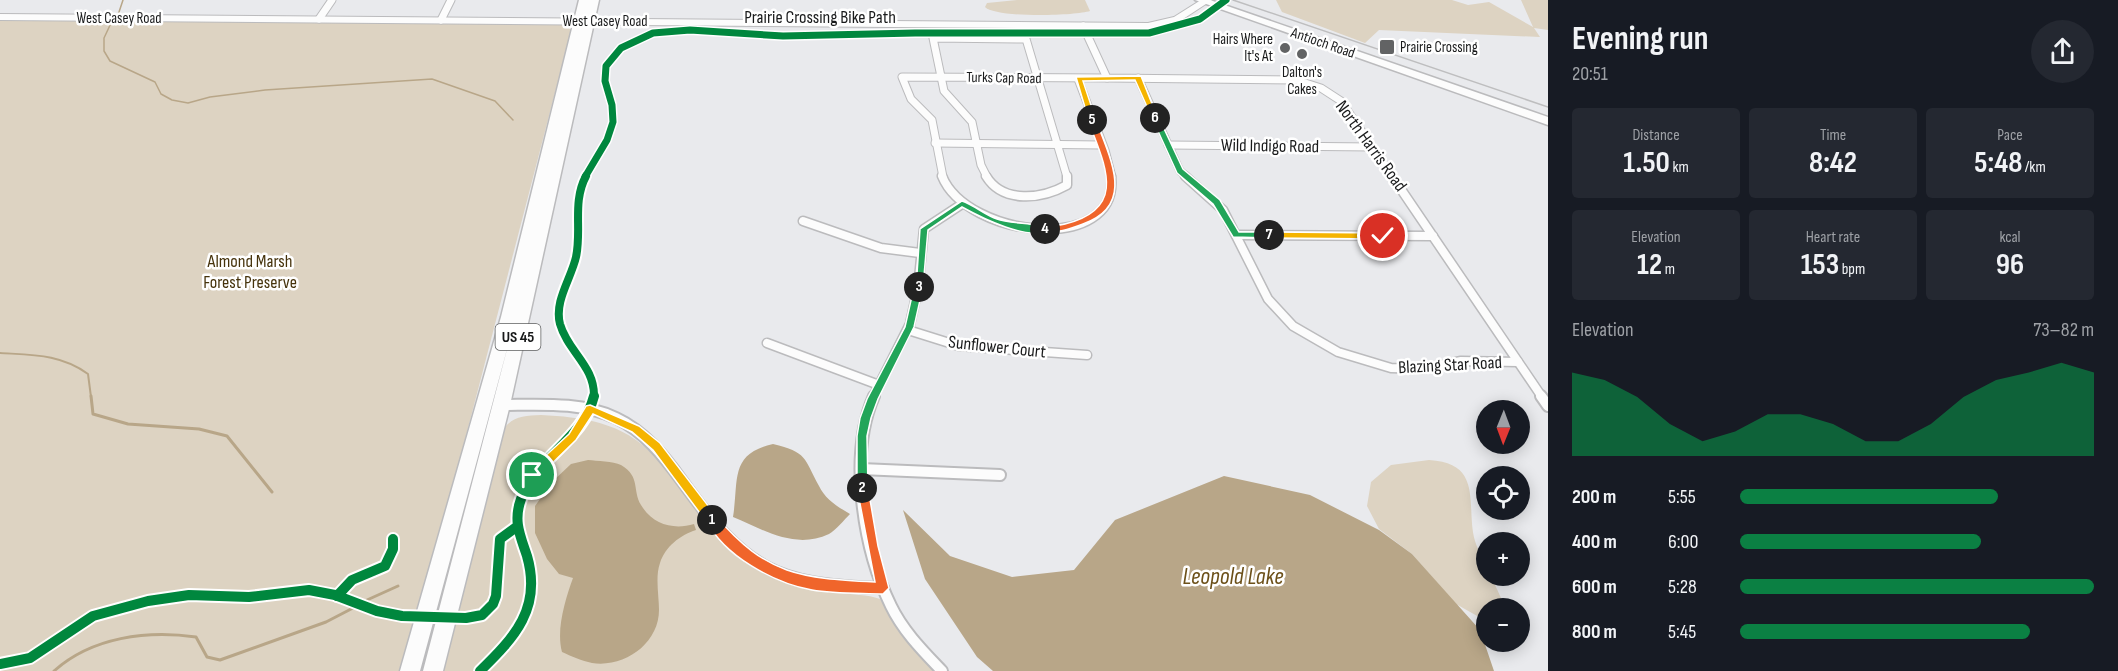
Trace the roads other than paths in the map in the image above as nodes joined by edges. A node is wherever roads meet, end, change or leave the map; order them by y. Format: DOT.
graph roads {
  1 [pos="332,0"];
  2 [pos="451,0"];
  3 [pos="584,0"];
  4 [pos="594,0"];
  5 [pos="1204,0"];
  6 [pos="0,17"];
  7 [pos="319,20"];
  8 [pos="441,20"];
  9 [pos="584,21"];
  10 [pos="1083,26"];
  11 [pos="942,77"];
  12 [pos="1039,78"];
  13 [pos="1107,78"];
  14 [pos="1138,78"];
  15 [pos="1078,79"];
  16 [pos="1548,121"];
  17 [pos="935,143"];
  18 [pos="977,143"];
  19 [pos="1059,144"];
  20 [pos="1101,145"];
  21 [pos="1168,145"];
  22 [pos="1373,147"];
  23 [pos="962,204"];
  24 [pos="803,221"];
  25 [pos="1237,235"];
  26 [pos="1433,236"];
  27 [pos="920,253"];
  28 [pos="908,330"];
  29 [pos="767,343"];
  30 [pos="1087,355"];
  31 [pos="1518,362"];
  32 [pos="879,384"];
  33 [pos="486,405"];
  34 [pos="502,405"];
  35 [pos="1548,406"];
  36 [pos="861,469"];
  37 [pos="1000,475"];
  38 [pos="883,588"];
  39 [pos="410,671"];
  40 [pos="433,671"];
  41 [pos="942,671"];
  1 -- 7 [label="street"];
  2 -- 8 [label="street"];
  3 -- 9 [label="main road, US 45"];
  4 -- 9 [label="main road, US 45"];
  5 -- 10 [label="main road, West Casey Road"];
  5 -- 16 [label="main road, Antioch Road"];
  6 -- 7 [label="main road, West Casey Road"];
  7 -- 8 [label="main road, West Casey Road"];
  8 -- 9 [label="main road, West Casey Road"];
  9 -- 10 [label="main road, West Casey Road"];
  9 -- 33 [label="main road, US 45"];
  9 -- 34 [label="main road, US 45"];
  10 -- 13 [label="street"];
  11 -- 12 [label="street, Turks Cap Road"];
  11 -- 12 [label="street"];
  11 -- 17 [label="street, Turks Cap Road"];
  11 -- 18 [label="street"];
  12 -- 15 [label="street, Turks Cap Road"];
  12 -- 19 [label="street"];
  13 -- 14 [label="street, North Harris Road"];
  13 -- 15 [label="street, Turks Cap Road"];
  14 -- 21 [label="street, Blazing Star Road"];
  14 -- 22 [label="street, North Harris Road"];
  15 -- 20 [label="street"];
  17 -- 18 [label="street"];
  17 -- 23 [label="street"];
  18 -- 19 [label="street"];
  18 -- 19 [label="street"];
  19 -- 20 [label="street"];
  20 -- 23 [label="street"];
  21 -- 22 [label="street, Wild Indigo Road"];
  21 -- 25 [label="street, Blazing Star Road"];
  22 -- 26 [label="street, North Harris Road"];
  23 -- 27 [label="street"];
  24 -- 27 [label="street"];
  25 -- 26 [label="street"];
  25 -- 31 [label="street, Blazing Star Road"];
  26 -- 31 [label="street, North Harris Road"];
  27 -- 28 [label="street"];
  28 -- 30 [label="street, Sunflower Court"];
  28 -- 32 [label="street"];
  29 -- 32 [label="street"];
  31 -- 35 [label="street, North Harris Road"];
  32 -- 36 [label="street"];
  33 -- 34 [label="street"];
  33 -- 39 [label="main road, US 45"];
  34 -- 38 [label="street"];
  34 -- 40 [label="main road, US 45"];
  36 -- 37 [label="street"];
  36 -- 38 [label="street"];
  38 -- 41 [label="street"];
}
